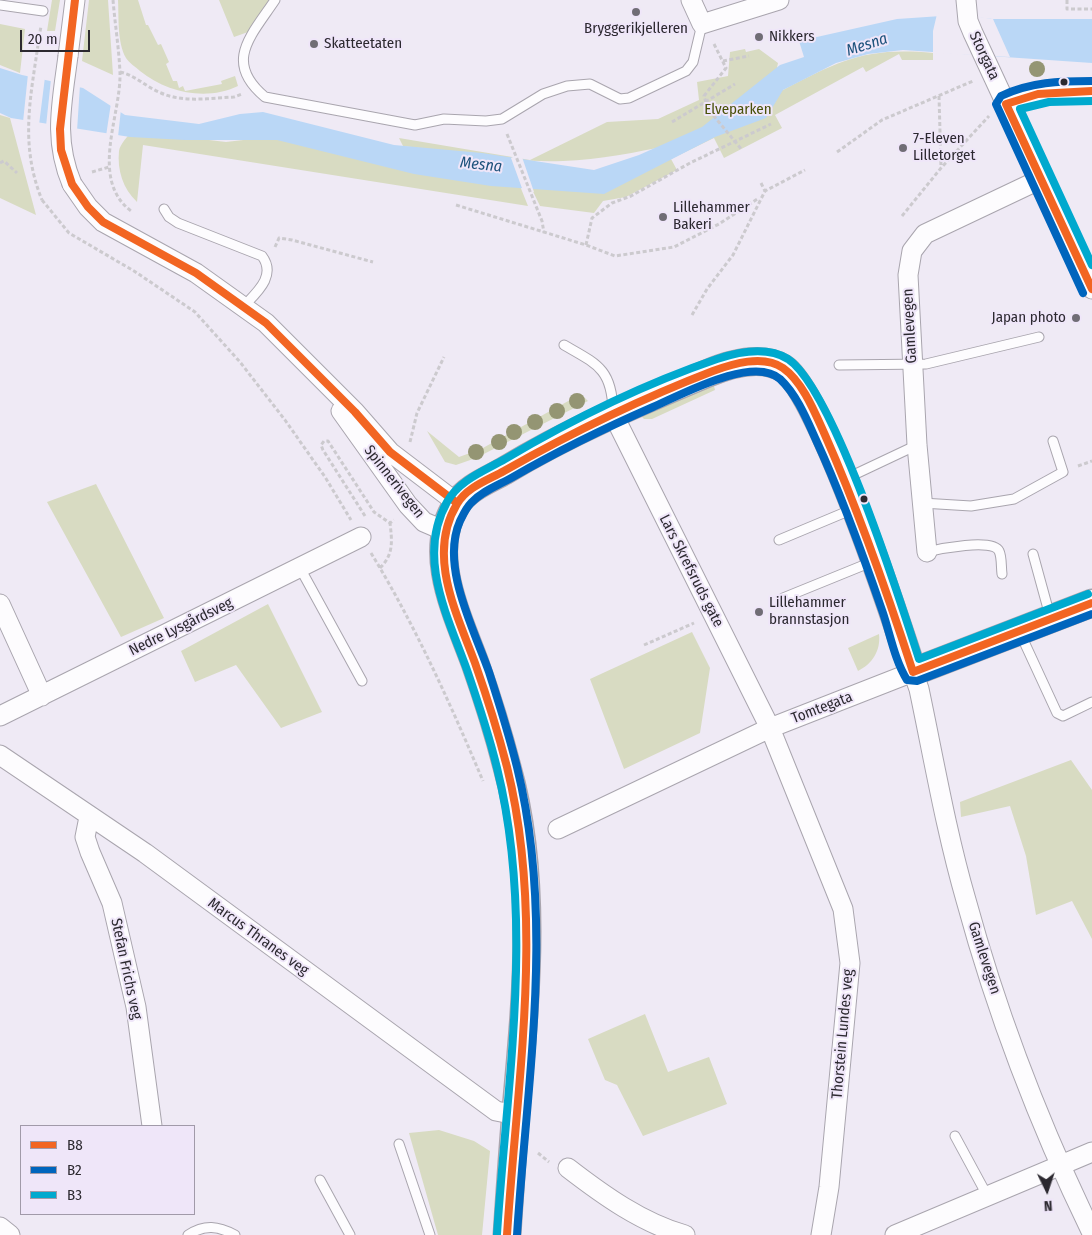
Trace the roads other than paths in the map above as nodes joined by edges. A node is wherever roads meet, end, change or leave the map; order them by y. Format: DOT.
graph roads {
  1 [pos="75,0"];
  2 [pos="275,0"];
  3 [pos="691,0"];
  4 [pos="779,0"];
  5 [pos="0,5"];
  6 [pos="966,7"];
  7 [pos="43,11"];
  8 [pos="702,24"];
  9 [pos="1092,91"];
  10 [pos="1006,104"];
  11 [pos="1041,179"];
  12 [pos="164,209"];
  13 [pos="1092,289"];
  14 [pos="243,307"];
  15 [pos="1040,337"];
  16 [pos="564,345"];
  17 [pos="839,365"];
  18 [pos="913,365"];
  19 [pos="317,374"];
  20 [pos="618,425"];
  21 [pos="1053,441"];
  22 [pos="917,445"];
  23 [pos="844,480"];
  24 [pos="457,503"];
  25 [pos="922,503"];
  26 [pos="855,508"];
  27 [pos="445,531"];
  28 [pos="367,537"];
  29 [pos="779,540"];
  30 [pos="927,552"];
  31 [pos="1033,554"];
  32 [pos="874,561"];
  33 [pos="300,568"];
  34 [pos="1002,574"];
  35 [pos="783,598"];
  36 [pos="1092,603"];
  37 [pos="0,604"];
  38 [pos="1051,619"];
  39 [pos="1019,631"];
  40 [pos="914,672"];
  41 [pos="362,682"];
  42 [pos="42,696"];
  43 [pos="1092,702"];
  44 [pos="0,716"];
  45 [pos="770,728"];
  46 [pos="0,755"];
  47 [pos="89,817"];
  48 [pos="558,829"];
  49 [pos="516,1115"];
  50 [pos="152,1125"];
  51 [pos="955,1136"];
  52 [pos="399,1144"];
  53 [pos="1092,1152"];
  54 [pos="1060,1167"];
  55 [pos="568,1168"];
  56 [pos="320,1180"];
  57 [pos="988,1196"];
  58 [pos="0,1227"];
  59 [pos="1092,1233"];
  60 [pos="10,1235"];
  61 [pos="188,1235"];
  62 [pos="235,1235"];
  63 [pos="350,1235"];
  64 [pos="430,1235"];
  65 [pos="507,1235"];
  66 [pos="685,1235"];
  67 [pos="821,1235"];
  68 [pos="895,1235"];
  1 -- 14 [label="street, Spinnerivegen, bridge"];
  2 -- 8 [label="lane"];
  3 -- 8 [label="street"];
  4 -- 8 [label="street"];
  5 -- 7 [label="lane"];
  6 -- 10 [label="street, Storgata"];
  9 -- 10 [label="street"];
  10 -- 11 [label="street, Storgata"];
  11 -- 13 [label="street, Storgata"];
  11 -- 18 [label="street, Gamlevegen"];
  12 -- 14 [label="lane"];
  14 -- 19 [label="street, Spinnerivegen"];
  15 -- 18 [label="lane"];
  16 -- 20 [label="lane"];
  17 -- 18 [label="lane"];
  18 -- 22 [label="street, Gamlevegen"];
  19 -- 24 [label="street, Spinnerivegen"];
  19 -- 27 [label="street, Spinnerivegen"];
  20 -- 23 [label="main road"];
  20 -- 24 [label="main road"];
  20 -- 45 [label="street, Lars Skrefsruds gate"];
  21 -- 25 [label="lane"];
  22 -- 23 [label="lane"];
  22 -- 25 [label="street, Gamlevegen"];
  23 -- 26 [label="main road"];
  24 -- 27 [label="main road"];
  25 -- 30 [label="street, Gamlevegen"];
  26 -- 29 [label="lane"];
  26 -- 32 [label="main road"];
  27 -- 49 [label="main road"];
  28 -- 33 [label="street, Nedre Lysgårdsveg"];
  30 -- 34 [label="lane"];
  31 -- 38 [label="lane"];
  32 -- 35 [label="lane"];
  32 -- 40 [label="main road"];
  33 -- 41 [label="lane"];
  33 -- 42 [label="street, Nedre Lysgårdsveg"];
  36 -- 38 [label="main road, Tomtegata"];
  37 -- 42 [label="street"];
  38 -- 39 [label="main road, Tomtegata"];
  39 -- 40 [label="main road, Tomtegata"];
  39 -- 43 [label="lane"];
  40 -- 45 [label="street, Tomtegata"];
  40 -- 54 [label="street, Gamlevegen"];
  42 -- 44 [label="street, Nedre Lysgårdsveg"];
  45 -- 48 [label="street, Tomtegata"];
  45 -- 67 [label="street, Thorstein Lundes veg"];
  46 -- 47 [label="street, Marcus Thranes veg"];
  47 -- 49 [label="street, Marcus Thranes veg"];
  47 -- 50 [label="street, Stefan Frichs veg"];
  49 -- 65 [label="main road"];
  51 -- 57 [label="lane"];
  52 -- 64 [label="lane"];
  53 -- 54 [label="street"];
  54 -- 57 [label="street"];
  54 -- 59 [label="street, Gamlevegen"];
  55 -- 66 [label="street"];
  56 -- 63 [label="lane"];
  57 -- 68 [label="street"];
  58 -- 60 [label="street"];
  61 -- 62 [label="lane"];
}
